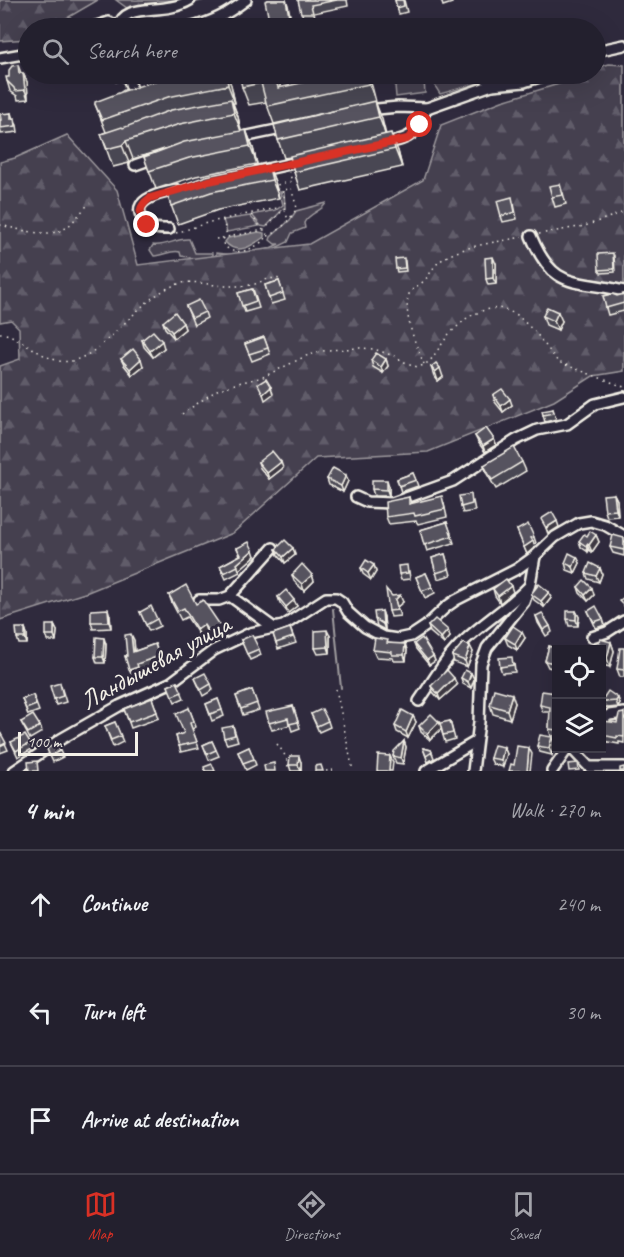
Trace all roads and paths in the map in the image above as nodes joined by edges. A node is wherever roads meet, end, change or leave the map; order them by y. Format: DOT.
graph roads {
  1 [pos="190,0"];
  2 [pos="246,0"];
  3 [pos="121,18"];
  4 [pos="220,18"];
  5 [pos="624,45"];
  6 [pos="606,49"];
  7 [pos="18,55"];
  8 [pos="0,58"];
  9 [pos="133,84"];
  10 [pos="503,84"];
  11 [pos="492,85"];
  12 [pos="117,101"];
  13 [pos="427,108"];
  14 [pos="361,111"];
  15 [pos="296,126"];
  16 [pos="232,139"];
  17 [pos="377,145"];
  18 [pos="168,154"];
  19 [pos="315,158"];
  20 [pos="135,165"];
  21 [pos="286,165"];
  22 [pos="248,173"];
  23 [pos="189,186"];
  24 [pos="284,191"];
  25 [pos="90,202"];
  26 [pos="277,208"];
  27 [pos="284,210"];
  28 [pos="624,212"];
  29 [pos="250,214"];
  30 [pos="222,219"];
  31 [pos="288,221"];
  32 [pos="0,225"];
  33 [pos="169,229"];
  34 [pos="264,230"];
  35 [pos="268,236"];
  36 [pos="531,236"];
  37 [pos="226,237"];
  38 [pos="216,239"];
  39 [pos="281,279"];
  40 [pos="624,291"];
  41 [pos="0,333"];
  42 [pos="424,365"];
  43 [pos="624,387"];
  44 [pos="624,397"];
  45 [pos="182,414"];
  46 [pos="356,497"];
  47 [pos="624,536"];
  48 [pos="273,548"];
  49 [pos="535,556"];
  50 [pos="530,584"];
  51 [pos="230,596"];
  52 [pos="199,600"];
  53 [pos="624,621"];
  54 [pos="274,628"];
  55 [pos="592,637"];
  56 [pos="336,689"];
  57 [pos="419,701"];
  58 [pos="624,713"];
  59 [pos="606,717"];
  60 [pos="475,742"];
  61 [pos="277,744"];
  62 [pos="566,753"];
  63 [pos="575,753"];
  64 [pos="624,767"];
  65 [pos="333,770"];
  66 [pos="14,771"];
  67 [pos="287,771"];
  68 [pos="326,771"];
  69 [pos="353,771"];
  70 [pos="426,771"];
  71 [pos="473,771"];
  72 [pos="552,771"];
  1 -- 3 [label="street"];
  2 -- 4 [label="street"];
  5 -- 6 [label="street"];
  7 -- 8 [label="street"];
  9 -- 12 [label="street"];
  10 -- 11 [label="street"];
  11 -- 13 [label="street"];
  13 -- 14 [label="street"];
  13 -- 17 [label="street"];
  15 -- 16 [label="street"];
  18 -- 20 [label="street"];
  19 -- 21 [label="street"];
  21 -- 22 [label="street"];
  21 -- 24 [label="path"];
  23 -- 33 [label="street"];
  24 -- 27 [label="path"];
  24 -- 31 [label="path"];
  25 -- 32 [label="path"];
  26 -- 29 [label="path"];
  27 -- 31 [label="path"];
  27 -- 34 [label="path"];
  28 -- 36 [label="path"];
  29 -- 30 [label="path"];
  29 -- 34 [label="path"];
  30 -- 33 [label="path"];
  30 -- 37 [label="path"];
  31 -- 35 [label="path"];
  34 -- 35 [label="path"];
  34 -- 37 [label="path"];
  35 -- 37 [label="path"];
  36 -- 40 [label="street"];
  36 -- 42 [label="path"];
  37 -- 38 [label="path"];
  39 -- 41 [label="path"];
  42 -- 43 [label="path"];
  42 -- 45 [label="path"];
  44 -- 46 [label="street"];
  47 -- 49 [label="street, Ландышевая улица"];
  48 -- 51 [label="street"];
  49 -- 50 [label="street"];
  49 -- 54 [label="street, Ландышевая улица"];
  50 -- 57 [label="street"];
  50 -- 60 [label="street"];
  51 -- 52 [label="street"];
  51 -- 54 [label="street"];
  53 -- 55 [label="street"];
  54 -- 66 [label="street, Ландышевая улица"];
  56 -- 69 [label="path"];
  58 -- 59 [label="street"];
  60 -- 70 [label="street"];
  60 -- 71 [label="street"];
  61 -- 67 [label="path"];
  62 -- 72 [label="street"];
  63 -- 64 [label="street"];
  65 -- 68 [label="path"];
}
